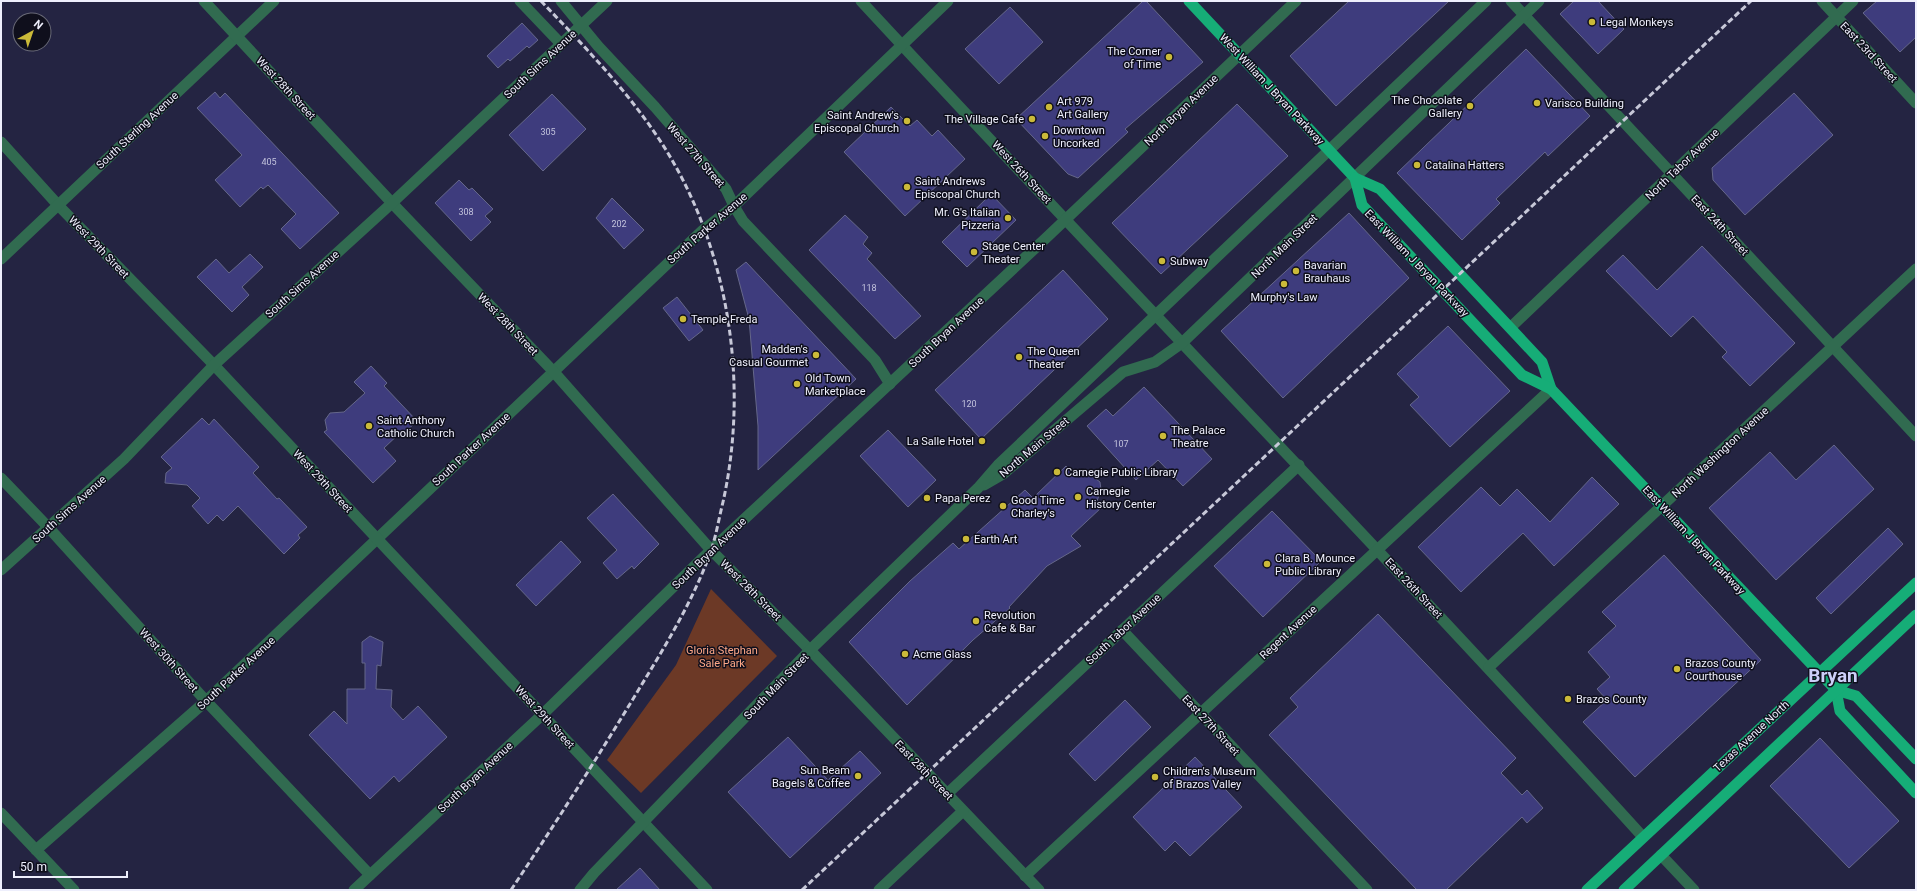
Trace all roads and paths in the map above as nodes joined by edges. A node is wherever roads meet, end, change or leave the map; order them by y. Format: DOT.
graph roads {
  1 [pos="204,1"];
  2 [pos="274,1"];
  3 [pos="520,1"];
  4 [pos="561,1"];
  5 [pos="607,1"];
  6 [pos="861,1"];
  7 [pos="948,1"];
  8 [pos="1189,1"];
  9 [pos="1296,1"];
  10 [pos="1486,1"];
  11 [pos="1511,1"];
  12 [pos="1539,1"];
  13 [pos="1822,1"];
  14 [pos="1853,1"];
  15 [pos="1525,14"];
  16 [pos="1837,17"];
  17 [pos="581,26"];
  18 [pos="237,35"];
  19 [pos="561,44"];
  20 [pos="902,45"];
  21 [pos="1239,54"];
  22 [pos="1916,103"];
  23 [pos="1,142"];
  24 [pos="1329,151"];
  25 [pos="1672,173"];
  26 [pos="1355,178"];
  27 [pos="392,203"];
  28 [pos="58,204"];
  29 [pos="734,206"];
  30 [pos="1066,219"];
  31 [pos="1,259"];
  32 [pos="1916,269"];
  33 [pos="1156,316"];
  34 [pos="1511,327"];
  35 [pos="1182,343"];
  36 [pos="1833,348"];
  37 [pos="214,365"];
  38 [pos="553,371"];
  39 [pos="890,384"];
  40 [pos="1551,389"];
  41 [pos="1916,436"];
  42 [pos="1299,465"];
  43 [pos="1,478"];
  44 [pos="978,488"];
  45 [pos="1662,506"];
  46 [pos="48,527"];
  47 [pos="377,538"];
  48 [pos="711,550"];
  49 [pos="1378,550"];
  50 [pos="1,570"];
  51 [pos="1916,583"];
  52 [pos="1916,615"];
  53 [pos="1122,630"];
  54 [pos="810,650"];
  55 [pos="1489,667"];
  56 [pos="1820,673"];
  57 [pos="1836,690"];
  58 [pos="206,701"];
  59 [pos="1200,713"];
  60 [pos="543,714"];
  61 [pos="1916,760"];
  62 [pos="1916,793"];
  63 [pos="947,794"];
  64 [pos="963,811"];
  65 [pos="1,813"];
  66 [pos="644,821"];
  67 [pos="1643,837"];
  68 [pos="36,850"];
  69 [pos="1661,855"];
  70 [pos="370,875"];
  71 [pos="1025,876"];
  72 [pos="74,890"];
  73 [pos="354,890"];
  74 [pos="580,890"];
  75 [pos="707,890"];
  76 [pos="879,890"];
  77 [pos="1039,890"];
  78 [pos="1367,890"];
  79 [pos="1587,890"];
  80 [pos="1624,890"];
  81 [pos="1694,890"];
  1 -- 18 [label="street, West 28th Street"];
  2 -- 18 [label="street, South Sterling Avenue"];
  3 -- 19 [label="street"];
  4 -- 17 [label="street, West 27th Street"];
  5 -- 17 [label="street, South Sims Avenue"];
  6 -- 20 [label="street, West 26th Street"];
  7 -- 20 [label="street, South Parker Avenue"];
  8 -- 21 [label="main road, West William J Bryan Parkway"];
  9 -- 21 [label="street, North Bryan Avenue"];
  10 -- 24 [label="street, North Main Street"];
  11 -- 15 [label="street, East 24th Street"];
  12 -- 15 [label="street, North Main Street"];
  13 -- 16 [label="street, East 23rd Street"];
  14 -- 16 [label="street, North Tabor Avenue"];
  15 -- 25 [label="street, East 24th Street"];
  15 -- 26 [label="street, North Main Street"];
  16 -- 22 [label="street, East 23rd Street"];
  16 -- 25 [label="street, North Tabor Avenue"];
  17 -- 19 [label="street, South Sims Avenue"];
  17 -- 29 [label="street, West 27th Street"];
  18 -- 27 [label="street, West 28th Street"];
  18 -- 28 [label="street, South Sterling Avenue"];
  19 -- 27 [label="street, South Sims Avenue"];
  20 -- 29 [label="street, South Parker Avenue"];
  20 -- 30 [label="street, West 26th Street"];
  21 -- 24 [label="main road, West William J Bryan Parkway"];
  21 -- 30 [label="street, North Bryan Avenue"];
  23 -- 28 [label="street, West 29th Street"];
  24 -- 26 [label="main road, West William J Bryan Parkway"];
  24 -- 33 [label="street, North Main Street"];
  25 -- 34 [label="street, North Tabor Avenue"];
  25 -- 36 [label="street, East 24th Street"];
  26 -- 34 [label="main road, East William J Bryan Parkway"];
  26 -- 35 [label="street, North Main Street"];
  26 -- 40 [label="main road, East William J Bryan Parkway"];
  27 -- 37 [label="street, South Sims Avenue"];
  27 -- 38 [label="street, West 28th Street"];
  28 -- 31 [label="street, South Sterling Avenue"];
  28 -- 37 [label="street, West 29th Street"];
  29 -- 38 [label="street, South Parker Avenue"];
  29 -- 39 [label="street, West 27th Street"];
  30 -- 33 [label="street, West 26th Street"];
  30 -- 39 [label="street, South Bryan Avenue"];
  32 -- 36 [label="street, North Washington Avenue"];
  33 -- 35 [label="street, West 26th Street"];
  33 -- 44 [label="street, North Main Street"];
  34 -- 40 [label="main road, East William J Bryan Parkway"];
  35 -- 42 [label="street, East 26th Street"];
  35 -- 44 [label="street, North Main Street"];
  36 -- 41 [label="street, East 24th Street"];
  36 -- 45 [label="street, North Washington Avenue"];
  37 -- 46 [label="street, South Sims Avenue"];
  37 -- 47 [label="street, West 29th Street"];
  38 -- 47 [label="street, South Parker Avenue"];
  38 -- 48 [label="street, West 28th Street"];
  39 -- 48 [label="street, South Bryan Avenue"];
  40 -- 45 [label="main road, East William J Bryan Parkway"];
  40 -- 49 [label="street, Regent Avenue"];
  42 -- 49 [label="street, East 26th Street"];
  42 -- 53 [label="street, South Tabor Avenue"];
  43 -- 46 [label="street, West 30th Street"];
  44 -- 54 [label="street, South Main Street"];
  45 -- 55 [label="street, North Washington Avenue"];
  45 -- 56 [label="main road, East William J Bryan Parkway"];
  46 -- 50 [label="street, South Sims Avenue"];
  46 -- 58 [label="street, West 30th Street"];
  47 -- 58 [label="street, South Parker Avenue"];
  47 -- 60 [label="street, West 29th Street"];
  48 -- 54 [label="street, West 28th Street"];
  48 -- 60 [label="street, South Bryan Avenue"];
  49 -- 55 [label="street, East 26th Street"];
  49 -- 59 [label="street, Regent Avenue"];
  51 -- 56 [label="main road, Texas Avenue North"];
  52 -- 57 [label="main road"];
  53 -- 59 [label="street, East 27th Street"];
  53 -- 63 [label="street, South Tabor Avenue"];
  54 -- 63 [label="street, East 28th Street"];
  54 -- 66 [label="street, South Main Street"];
  55 -- 67 [label="street, East 26th Street"];
  56 -- 57 [label="main road, East William J Bryan Parkway"];
  56 -- 67 [label="main road, Texas Avenue North"];
  57 -- 61 [label="main road"];
  57 -- 62 [label="main road"];
  57 -- 69 [label="main road"];
  58 -- 68 [label="street, South Parker Avenue"];
  58 -- 70 [label="street, West 30th Street"];
  59 -- 71 [label="street, Regent Avenue"];
  59 -- 78 [label="street, East 27th Street"];
  60 -- 66 [label="street, West 29th Street"];
  60 -- 70 [label="street, South Bryan Avenue"];
  63 -- 64 [label="street, East 28th Street"];
  64 -- 71 [label="street, East 28th Street"];
  64 -- 76 [label="street"];
  65 -- 68 [label="street"];
  66 -- 74 [label="street, South Main Street"];
  66 -- 75 [label="street, West 29th Street"];
  67 -- 79 [label="main road, Texas Avenue North"];
  68 -- 72 [label="street"];
  69 -- 80 [label="main road"];
  69 -- 81 [label="street"];
  70 -- 73 [label="street, South Bryan Avenue"];
  71 -- 77 [label="street, East 28th Street"];
}
